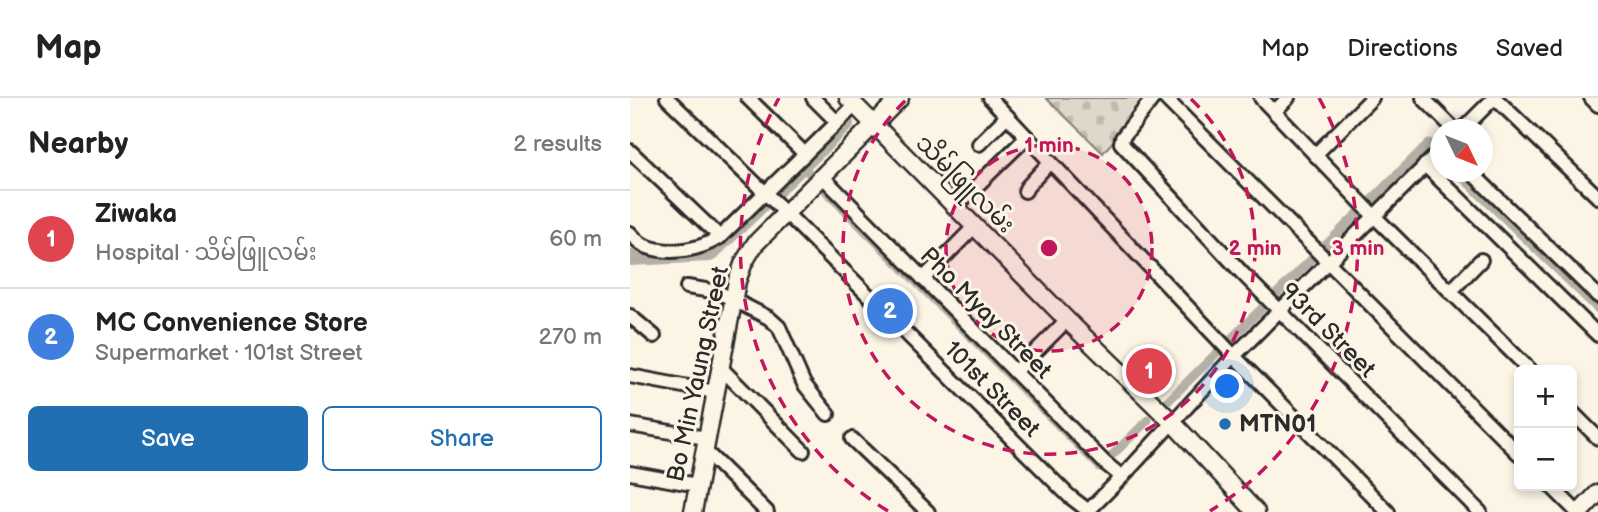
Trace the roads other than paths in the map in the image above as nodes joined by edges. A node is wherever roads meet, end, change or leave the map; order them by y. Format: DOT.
graph roads {
  1 [pos="667,98"];
  2 [pos="748,98"];
  3 [pos="813,98"];
  4 [pos="900,98"];
  5 [pos="990,98"];
  6 [pos="1153,98"];
  7 [pos="1166,98"];
  8 [pos="1261,98"];
  9 [pos="1288,98"];
  10 [pos="1372,98"];
  11 [pos="1423,98"];
  12 [pos="1495,98"];
  13 [pos="1591,98"];
  14 [pos="851,102"];
  15 [pos="1598,105"];
  16 [pos="1274,112"];
  17 [pos="1007,116"];
  18 [pos="1444,119"];
  19 [pos="1473,119"];
  20 [pos="837,122"];
  21 [pos="874,125"];
  22 [pos="1027,137"];
  23 [pos="979,144"];
  24 [pos="630,151"];
  25 [pos="805,154"];
  26 [pos="1315,155"];
  27 [pos="1430,161"];
  28 [pos="1050,162"];
  29 [pos="1425,166"];
  30 [pos="822,176"];
  31 [pos="1481,182"];
  32 [pos="1025,191"];
  33 [pos="1598,197"];
  34 [pos="774,202"];
  35 [pos="955,206"];
  36 [pos="1374,216"];
  37 [pos="975,226"];
  38 [pos="630,233"];
  39 [pos="720,237"];
  40 [pos="1324,258"];
  41 [pos="1481,260"];
  42 [pos="923,279"];
  43 [pos="687,287"];
  44 [pos="1450,292"];
  45 [pos="1598,296"];
  46 [pos="734,299"];
  47 [pos="1280,310"];
  48 [pos="630,317"];
  49 [pos="1067,320"];
  50 [pos="1598,335"];
  51 [pos="654,336"];
  52 [pos="1234,356"];
  53 [pos="1525,365"];
  54 [pos="720,367"];
  55 [pos="1015,372"];
  56 [pos="630,376"];
  57 [pos="715,392"];
  58 [pos="828,414"];
  59 [pos="1577,417"];
  60 [pos="1173,423"];
  61 [pos="630,425"];
  62 [pos="1598,438"];
  63 [pos="852,439"];
  64 [pos="705,444"];
  65 [pos="1514,449"];
  66 [pos="803,452"];
  67 [pos="630,473"];
  68 [pos="1122,477"];
  69 [pos="697,485"];
  70 [pos="1556,491"];
  71 [pos="1598,494"];
  72 [pos="1089,511"];
  73 [pos="693,512"];
  74 [pos="767,512"];
  75 [pos="929,512"];
  76 [pos="1256,512"];
  77 [pos="1388,512"];
  78 [pos="1480,512"];
  79 [pos="1578,512"];
  1 -- 34 [label="street, 101st Street"];
  2 -- 25 [label="street"];
  3 -- 20 [label="street"];
  4 -- 21 [label="main road, Bo Min Yaung Street"];
  5 -- 17 [label="street"];
  6 -- 47 [label="street, 93rd Street"];
  7 -- 40 [label="street"];
  8 -- 16 [label="street"];
  9 -- 16 [label="street"];
  10 -- 26 [label="street"];
  11 -- 18 [label="street"];
  12 -- 19 [label="street"];
  12 -- 33 [label="street"];
  13 -- 15 [label="street"];
  14 -- 20 [label="street"];
  14 -- 21 [label="main road, သိမ်ဖြူလမ်း"];
  16 -- 26 [label="street"];
  17 -- 22 [label="street"];
  17 -- 23 [label="street"];
  20 -- 25 [label="street"];
  21 -- 30 [label="main road, Bo Min Yaung Street"];
  21 -- 35 [label="main road, သိမ်ဖြူလမ်း"];
  22 -- 28 [label="street"];
  22 -- 35 [label="street"];
  24 -- 39 [label="street"];
  25 -- 34 [label="street"];
  26 -- 36 [label="street"];
  27 -- 29 [label="street"];
  28 -- 32 [label="street"];
  28 -- 52 [label="street"];
  29 -- 36 [label="street"];
  29 -- 50 [label="street"];
  30 -- 34 [label="main road, Bo Min Yaung Street"];
  30 -- 42 [label="street, Pho Myay Street"];
  31 -- 45 [label="street"];
  34 -- 39 [label="street"];
  34 -- 46 [label="main road, Bo Min Yaung Street"];
  34 -- 72 [label="street, 101st Street"];
  35 -- 37 [label="main road, သိမ်ဖြူလမ်း"];
  36 -- 40 [label="street"];
  36 -- 44 [label="street"];
  37 -- 42 [label="street"];
  37 -- 49 [label="main road, သိမ်ဖြူလမ်း"];
  38 -- 39 [label="street"];
  40 -- 47 [label="street"];
  40 -- 65 [label="street"];
  41 -- 44 [label="street"];
  42 -- 55 [label="street, Pho Myay Street"];
  43 -- 46 [label="street"];
  44 -- 53 [label="street"];
  46 -- 54 [label="main road, Bo Min Yaung Street"];
  46 -- 58 [label="street"];
  47 -- 52 [label="street"];
  47 -- 78 [label="street, 93rd Street"];
  48 -- 51 [label="street"];
  49 -- 55 [label="street"];
  49 -- 60 [label="main road, သိမ်ဖြူလမ်း"];
  52 -- 60 [label="street"];
  52 -- 77 [label="street"];
  54 -- 57 [label="main road, Bo Min Yaung Street"];
  54 -- 66 [label="street"];
  55 -- 68 [label="street, Pho Myay Street"];
  56 -- 57 [label="street"];
  57 -- 64 [label="main road, Bo Min Yaung Street"];
  59 -- 62 [label="street"];
  60 -- 68 [label="street"];
  60 -- 76 [label="main road, သိမ်ဖြူလမ်း"];
  61 -- 64 [label="street"];
  63 -- 75 [label="street"];
  64 -- 69 [label="main road, Bo Min Yaung Street"];
  64 -- 74 [label="street"];
  67 -- 69 [label="street"];
  68 -- 72 [label="street"];
  69 -- 73 [label="main road, Bo Min Yaung Street"];
  70 -- 79 [label="street"];
  71 -- 79 [label="main road"];
}
